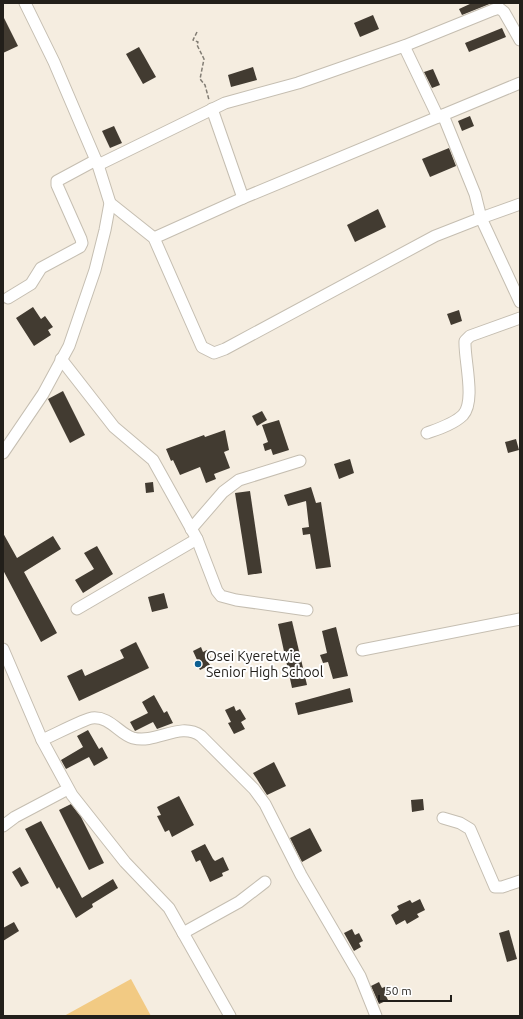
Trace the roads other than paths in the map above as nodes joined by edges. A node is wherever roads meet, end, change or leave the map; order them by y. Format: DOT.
graph roads {
  1 [pos="25,3"];
  2 [pos="520,40"];
  3 [pos="404,46"];
  4 [pos="520,83"];
  5 [pos="212,107"];
  6 [pos="441,116"];
  7 [pos="97,162"];
  8 [pos="243,198"];
  9 [pos="110,203"];
  10 [pos="520,204"];
  11 [pos="481,218"];
  12 [pos="154,238"];
  13 [pos="8,298"];
  14 [pos="520,302"];
  15 [pos="520,318"];
  16 [pos="62,359"];
  17 [pos="426,434"];
  18 [pos="3,453"];
  19 [pos="300,461"];
  20 [pos="191,529"];
  21 [pos="197,539"];
  22 [pos="77,609"];
  23 [pos="307,610"];
  24 [pos="520,619"];
  25 [pos="3,649"];
  26 [pos="362,650"];
  27 [pos="42,740"];
  28 [pos="68,789"];
  29 [pos="444,818"];
  30 [pos="3,826"];
  31 [pos="520,881"];
  32 [pos="265,882"];
  33 [pos="182,933"];
  34 [pos="230,1016"];
  35 [pos="376,1016"];
  1 -- 7 [label="street"];
  2 -- 3 [label="street"];
  3 -- 5 [label="street"];
  3 -- 6 [label="street"];
  4 -- 6 [label="street"];
  5 -- 7 [label="street"];
  5 -- 8 [label="street"];
  6 -- 8 [label="street"];
  6 -- 11 [label="street"];
  7 -- 9 [label="street"];
  7 -- 13 [label="street"];
  8 -- 12 [label="street"];
  9 -- 12 [label="street"];
  9 -- 16 [label="street"];
  10 -- 11 [label="street"];
  11 -- 12 [label="street"];
  11 -- 14 [label="street"];
  15 -- 17 [label="street"];
  16 -- 18 [label="street"];
  16 -- 20 [label="street"];
  19 -- 20 [label="street"];
  20 -- 21 [label="street"];
  21 -- 22 [label="street"];
  21 -- 23 [label="street"];
  24 -- 26 [label="street"];
  25 -- 27 [label="street"];
  27 -- 28 [label="street"];
  27 -- 35 [label="street"];
  28 -- 30 [label="street"];
  28 -- 33 [label="street"];
  29 -- 31 [label="street"];
  32 -- 33 [label="street"];
  33 -- 34 [label="street"];
}
